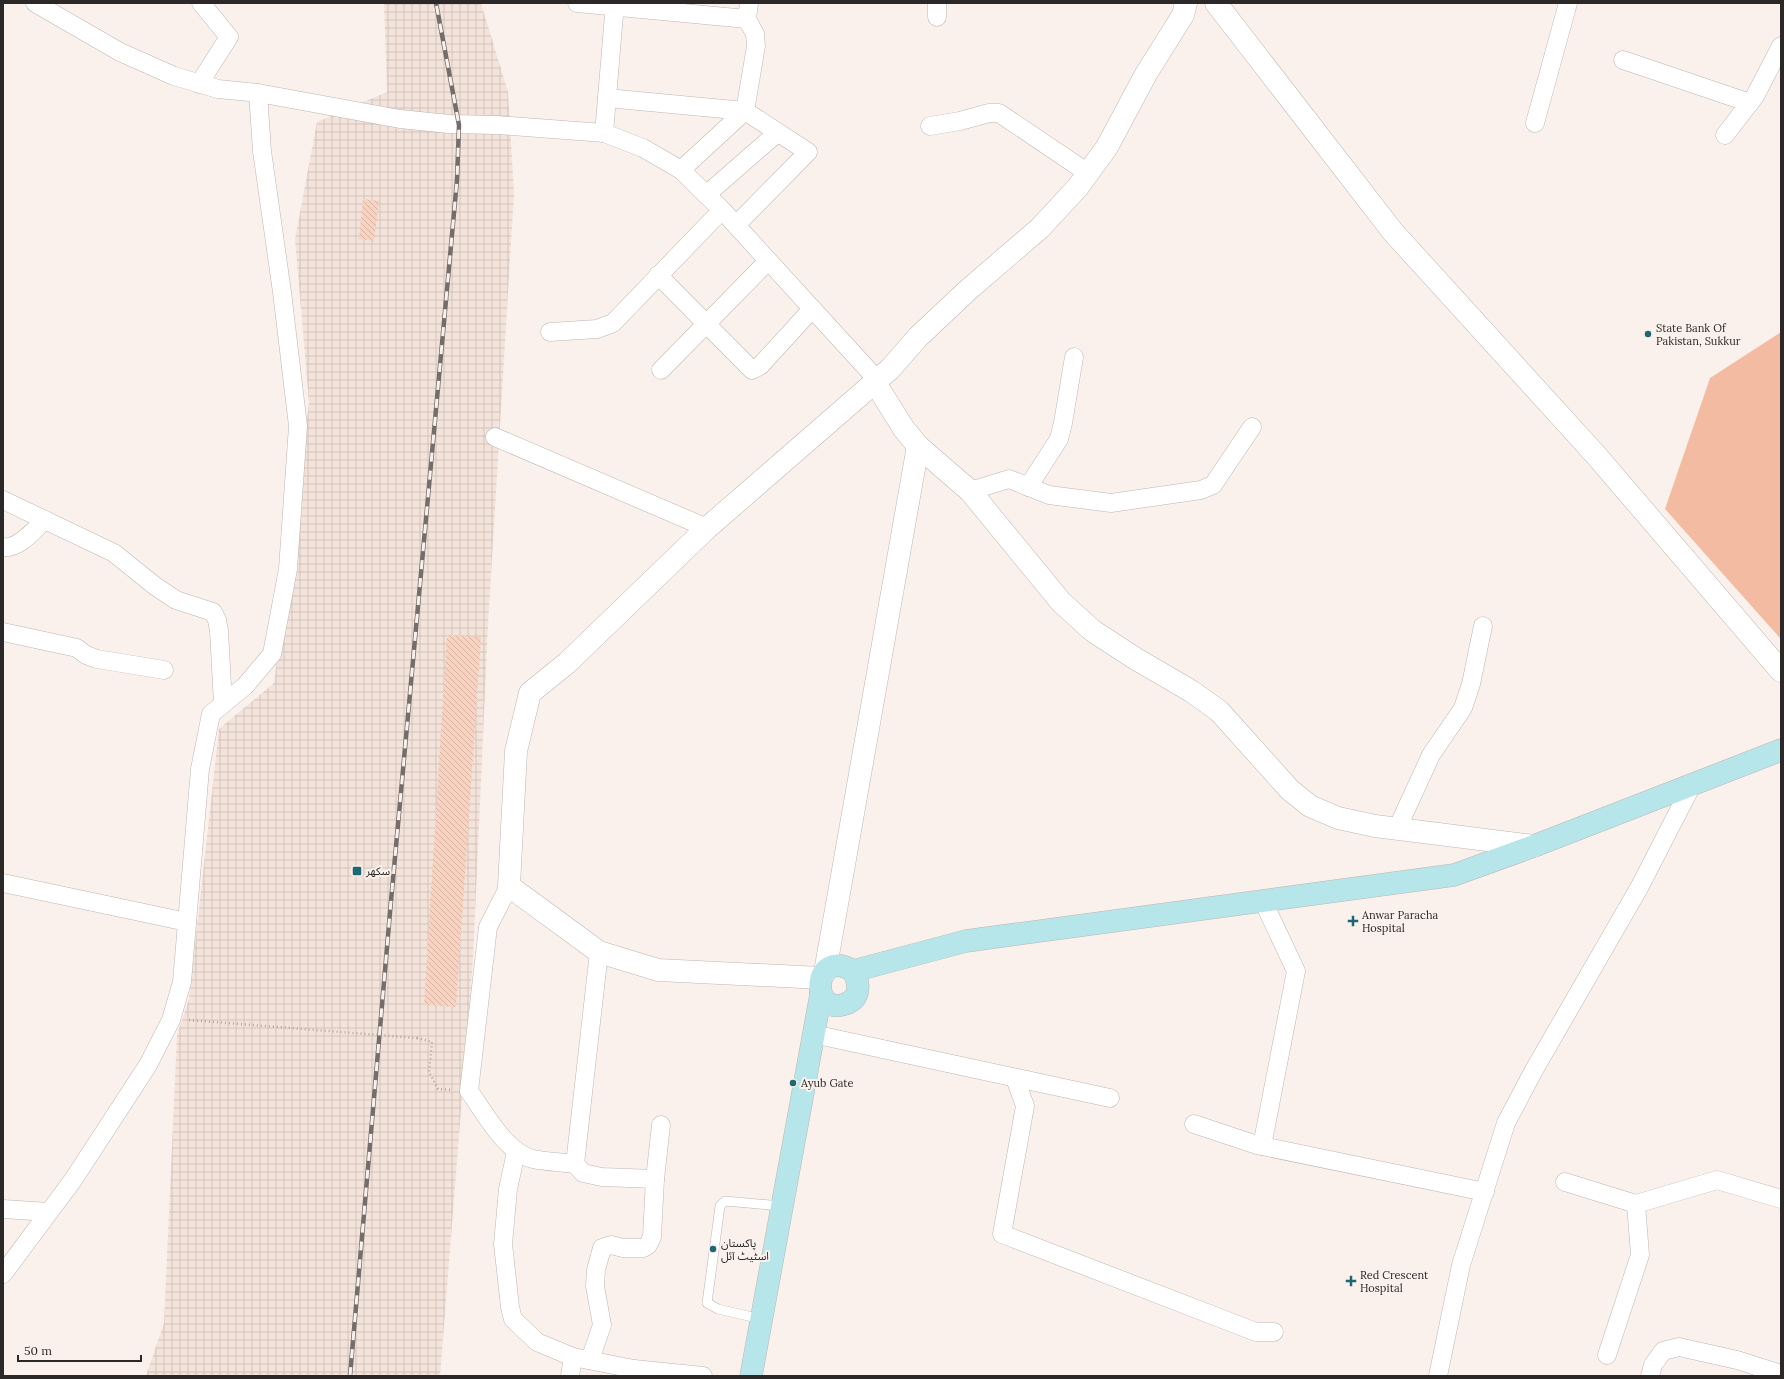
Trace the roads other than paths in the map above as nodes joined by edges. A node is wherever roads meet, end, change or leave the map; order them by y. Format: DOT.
graph roads {
  1 [pos="35,3"];
  2 [pos="201,3"];
  3 [pos="577,3"];
  4 [pos="1186,3"];
  5 [pos="1216,3"];
  6 [pos="1568,3"];
  7 [pos="615,5"];
  8 [pos="748,11"];
  9 [pos="1781,46"];
  10 [pos="1623,60"];
  11 [pos="199,84"];
  12 [pos="258,93"];
  13 [pos="607,98"];
  14 [pos="1750,103"];
  15 [pos="745,111"];
  16 [pos="1535,123"];
  17 [pos="930,126"];
  18 [pos="604,133"];
  19 [pos="778,133"];
  20 [pos="1725,136"];
  21 [pos="680,170"];
  22 [pos="1088,173"];
  23 [pos="706,195"];
  24 [pos="722,210"];
  25 [pos="736,225"];
  26 [pos="768,261"];
  27 [pos="658,276"];
  28 [pos="812,309"];
  29 [pos="706,324"];
  30 [pos="550,332"];
  31 [pos="1074,357"];
  32 [pos="661,370"];
  33 [pos="874,381"];
  34 [pos="1252,427"];
  35 [pos="495,437"];
  36 [pos="918,446"];
  37 [pos="1028,487"];
  38 [pos="970,492"];
  39 [pos="3,500"];
  40 [pos="45,520"];
  41 [pos="707,528"];
  42 [pos="3,548"];
  43 [pos="1483,626"];
  44 [pos="3,632"];
  45 [pos="164,670"];
  46 [pos="1781,671"];
  47 [pos="223,704"];
  48 [pos="1781,750"];
  49 [pos="1692,785"];
  50 [pos="1397,829"];
  51 [pos="1534,846"];
  52 [pos="3,883"];
  53 [pos="509,886"];
  54 [pos="1263,901"];
  55 [pos="188,922"];
  56 [pos="599,952"];
  57 [pos="853,971"];
  58 [pos="822,981"];
  59 [pos="813,1034"];
  60 [pos="1015,1078"];
  61 [pos="1110,1098"];
  62 [pos="1194,1124"];
  63 [pos="661,1125"];
  64 [pos="1262,1146"];
  65 [pos="516,1152"];
  66 [pos="576,1164"];
  67 [pos="655,1178"];
  68 [pos="1565,1182"];
  69 [pos="1485,1192"];
  70 [pos="1781,1199"];
  71 [pos="1636,1204"];
  72 [pos="782,1206"];
  73 [pos="3,1209"];
  74 [pos="49,1212"];
  75 [pos="3,1274"];
  76 [pos="761,1319"];
  77 [pos="1274,1332"];
  78 [pos="1607,1355"];
  79 [pos="573,1357"];
  80 [pos="590,1360"];
  81 [pos="1751,1370"];
  82 [pos="634,1372"];
  83 [pos="1781,1374"];
  84 [pos="570,1376"];
  85 [pos="698,1376"];
  86 [pos="751,1376"];
  87 [pos="1438,1376"];
  88 [pos="1650,1376"];
  1 -- 11 [label="street"];
  2 -- 11 [label="street"];
  3 -- 7 [label="street"];
  4 -- 22 [label="street"];
  5 -- 46 [label="street"];
  6 -- 16 [label="street"];
  7 -- 8 [label="street"];
  7 -- 13 [label="street"];
  8 -- 15 [label="street"];
  9 -- 14 [label="street"];
  10 -- 14 [label="street"];
  11 -- 12 [label="street"];
  12 -- 18 [label="street"];
  12 -- 47 [label="street"];
  13 -- 15 [label="street"];
  13 -- 18 [label="street"];
  14 -- 20 [label="street"];
  15 -- 19 [label="street"];
  15 -- 21 [label="street"];
  17 -- 22 [label="street"];
  18 -- 21 [label="street"];
  19 -- 23 [label="street"];
  19 -- 25 [label="street"];
  21 -- 23 [label="street"];
  22 -- 33 [label="street"];
  23 -- 24 [label="street"];
  24 -- 25 [label="street"];
  24 -- 27 [label="street"];
  25 -- 26 [label="street"];
  26 -- 28 [label="street"];
  26 -- 29 [label="street"];
  27 -- 29 [label="street"];
  27 -- 30 [label="street"];
  28 -- 29 [label="street"];
  28 -- 33 [label="street"];
  29 -- 32 [label="street"];
  31 -- 37 [label="street"];
  33 -- 36 [label="street"];
  33 -- 41 [label="street"];
  34 -- 37 [label="street"];
  35 -- 41 [label="street"];
  36 -- 38 [label="street"];
  36 -- 58 [label="street"];
  37 -- 38 [label="street"];
  38 -- 50 [label="street"];
  39 -- 40 [label="street"];
  40 -- 42 [label="street"];
  40 -- 47 [label="street"];
  41 -- 53 [label="street"];
  43 -- 50 [label="street"];
  44 -- 45 [label="street"];
  47 -- 55 [label="street"];
  48 -- 49 [label="main road"];
  49 -- 51 [label="main road"];
  49 -- 69 [label="street"];
  50 -- 51 [label="street"];
  51 -- 54 [label="main road"];
  52 -- 55 [label="street"];
  53 -- 56 [label="street"];
  53 -- 65 [label="street"];
  54 -- 57 [label="main road"];
  54 -- 64 [label="street"];
  55 -- 74 [label="street"];
  56 -- 58 [label="street"];
  56 -- 66 [label="street"];
  57 -- 58 [label="main road"];
  57 -- 58 [label="main road"];
  58 -- 59 [label="main road"];
  59 -- 60 [label="street"];
  59 -- 72 [label="main road"];
  60 -- 61 [label="street"];
  60 -- 77 [label="street"];
  62 -- 64 [label="street"];
  63 -- 67 [label="street"];
  64 -- 69 [label="street"];
  65 -- 66 [label="street"];
  65 -- 79 [label="street"];
  66 -- 67 [label="street"];
  67 -- 80 [label="street"];
  68 -- 71 [label="street"];
  69 -- 87 [label="street"];
  70 -- 71 [label="street"];
  71 -- 78 [label="street"];
  72 -- 76 [label="main road"];
  72 -- 76 [label="lane"];
  73 -- 74 [label="street"];
  74 -- 75 [label="street"];
  76 -- 86 [label="main road"];
  79 -- 80 [label="street"];
  79 -- 84 [label="street"];
  80 -- 82 [label="street"];
  81 -- 83 [label="street"];
  81 -- 88 [label="street"];
  82 -- 85 [label="street"];
}
